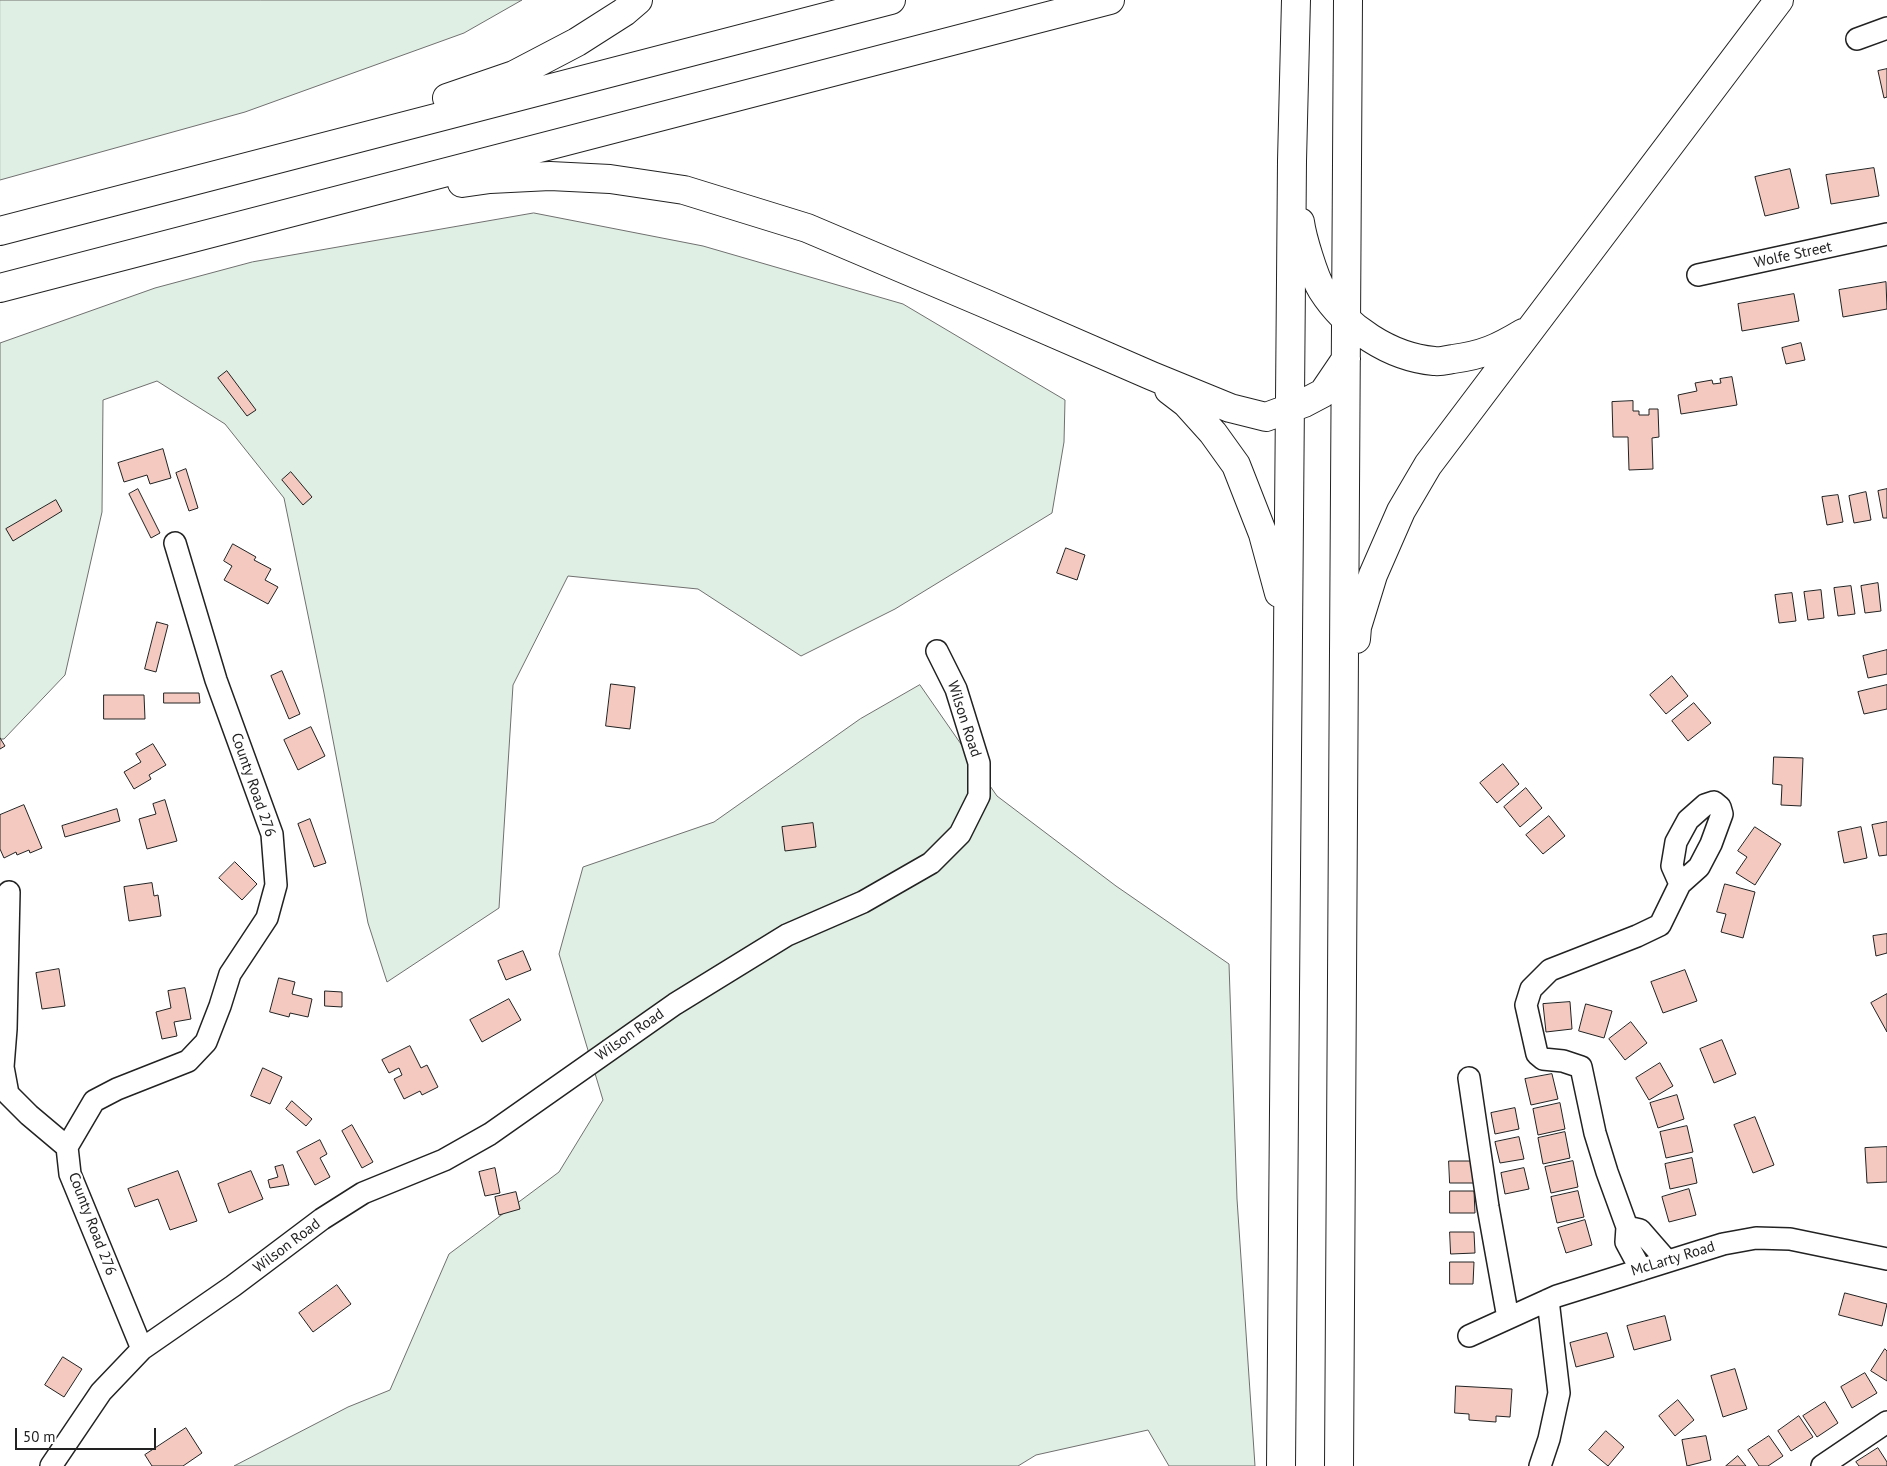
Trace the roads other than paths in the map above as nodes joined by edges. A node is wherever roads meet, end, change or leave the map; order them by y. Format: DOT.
graph roads {
  1 [pos="638,0"];
  2 [pos="891,0"];
  3 [pos="1110,0"];
  4 [pos="1296,0"];
  5 [pos="1779,0"];
  6 [pos="1348,6"];
  7 [pos="1887,28"];
  8 [pos="1857,39"];
  9 [pos="323,147"];
  10 [pos="1292,160"];
  11 [pos="344,199"];
  12 [pos="0,231"];
  13 [pos="1887,234"];
  14 [pos="1698,275"];
  15 [pos="0,288"];
  16 [pos="1346,320"];
  17 [pos="1534,326"];
  18 [pos="1346,360"];
  19 [pos="1152,376"];
  20 [pos="1290,409"];
  21 [pos="174,543"];
  22 [pos="1289,636"];
  23 [pos="937,652"];
  24 [pos="1344,748"];
  25 [pos="1680,884"];
  26 [pos="9,892"];
  27 [pos="1469,1078"];
  28 [pos="66,1147"];
  29 [pos="1627,1227"];
  30 [pos="1887,1259"];
  31 [pos="1667,1261"];
  32 [pos="1641,1270"];
  33 [pos="1548,1300"];
  34 [pos="1508,1318"];
  35 [pos="1469,1336"];
  36 [pos="142,1349"];
  37 [pos="1885,1428"];
  38 [pos="51,1466"];
  39 [pos="1282,1466"];
  40 [pos="1339,1466"];
  41 [pos="1540,1466"];
  42 [pos="1822,1466"];
  1 -- 9 [label="highway"];
  2 -- 9 [label="highway"];
  3 -- 11 [label="highway"];
  4 -- 10 [label="highway"];
  5 -- 17 [label="highway"];
  6 -- 16 [label="highway"];
  7 -- 8 [label="street"];
  9 -- 12 [label="highway"];
  10 -- 16 [label="highway"];
  10 -- 20 [label="highway"];
  11 -- 15 [label="highway"];
  11 -- 19 [label="highway"];
  13 -- 14 [label="street, Wolfe Street"];
  16 -- 17 [label="highway"];
  16 -- 18 [label="highway"];
  17 -- 24 [label="highway"];
  18 -- 20 [label="highway"];
  18 -- 24 [label="highway"];
  19 -- 20 [label="highway"];
  19 -- 22 [label="highway"];
  20 -- 22 [label="highway"];
  21 -- 28 [label="street, County Road 276"];
  22 -- 39 [label="highway"];
  23 -- 36 [label="street, Wilson Road"];
  24 -- 40 [label="highway"];
  25 -- 29 [label="street"];
  26 -- 28 [label="street"];
  27 -- 34 [label="street"];
  28 -- 36 [label="street, County Road 276"];
  29 -- 31 [label="street"];
  29 -- 32 [label="street"];
  30 -- 31 [label="street, McLarty Road"];
  31 -- 32 [label="street, McLarty Road"];
  32 -- 33 [label="street, McLarty Road"];
  33 -- 34 [label="street, McLarty Road"];
  33 -- 41 [label="street"];
  34 -- 35 [label="street, McLarty Road"];
  36 -- 38 [label="street, Wilson Road"];
  37 -- 42 [label="street"];
}
